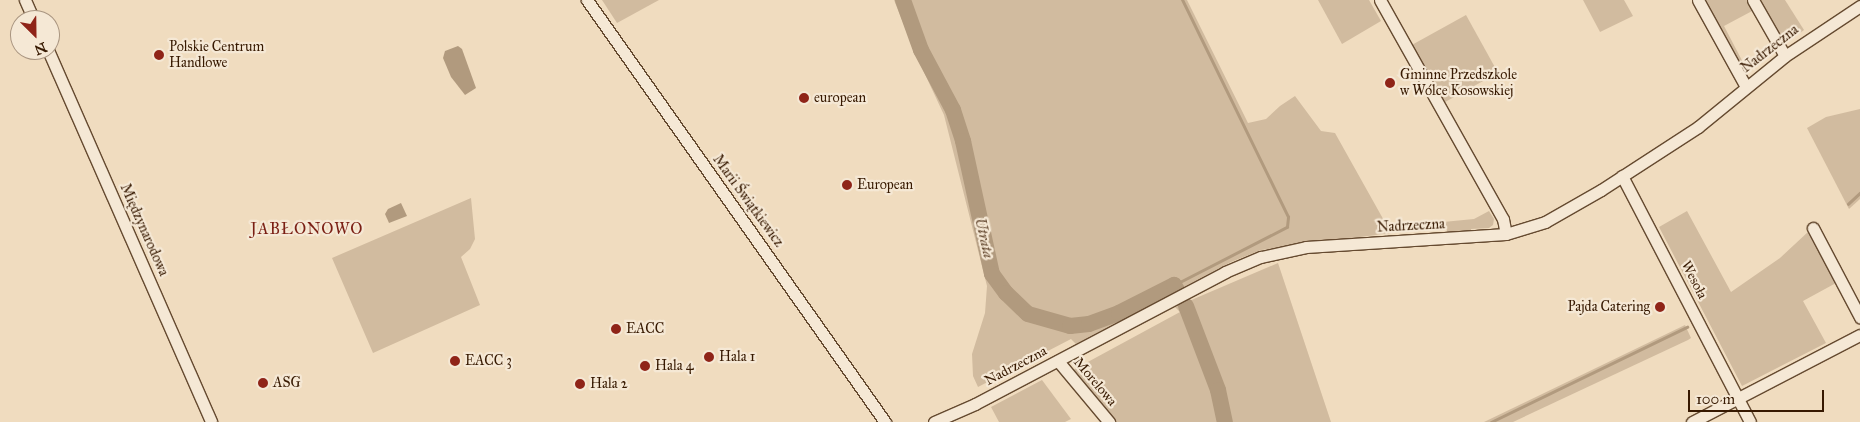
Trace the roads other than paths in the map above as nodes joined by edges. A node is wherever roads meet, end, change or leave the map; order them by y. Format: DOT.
graph roads {
  1 [pos="587,0"];
  2 [pos="1380,0"];
  3 [pos="1698,0"];
  4 [pos="1753,0"];
  5 [pos="1860,6"];
  6 [pos="1785,56"];
  7 [pos="52,60"];
  8 [pos="1746,87"];
  9 [pos="1622,176"];
  10 [pos="1813,228"];
  11 [pos="1506,234"];
  12 [pos="1860,317"];
  13 [pos="1860,335"];
  14 [pos="1058,361"];
  15 [pos="1739,399"];
  16 [pos="887,421"];
  17 [pos="212,422"];
  18 [pos="934,422"];
  19 [pos="1109,422"];
  20 [pos="1692,422"];
  21 [pos="1750,422"];
  1 -- 16 [label="street, Marii Świątkiewicz"];
  2 -- 11 [label="street"];
  3 -- 8 [label="street"];
  4 -- 6 [label="street"];
  5 -- 6 [label="street, Nadrzeczna"];
  6 -- 8 [label="street, Nadrzeczna"];
  7 -- 17 [label="street, Międzynarodowa"];
  8 -- 9 [label="street, Nadrzeczna"];
  9 -- 11 [label="street, Nadrzeczna"];
  9 -- 15 [label="street, Wesoła"];
  10 -- 12 [label="street"];
  11 -- 14 [label="street, Nadrzeczna"];
  13 -- 15 [label="street"];
  14 -- 18 [label="street, Nadrzeczna"];
  14 -- 19 [label="street, Morelowa"];
  15 -- 20 [label="street"];
  15 -- 21 [label="street, Wesoła"];
}
